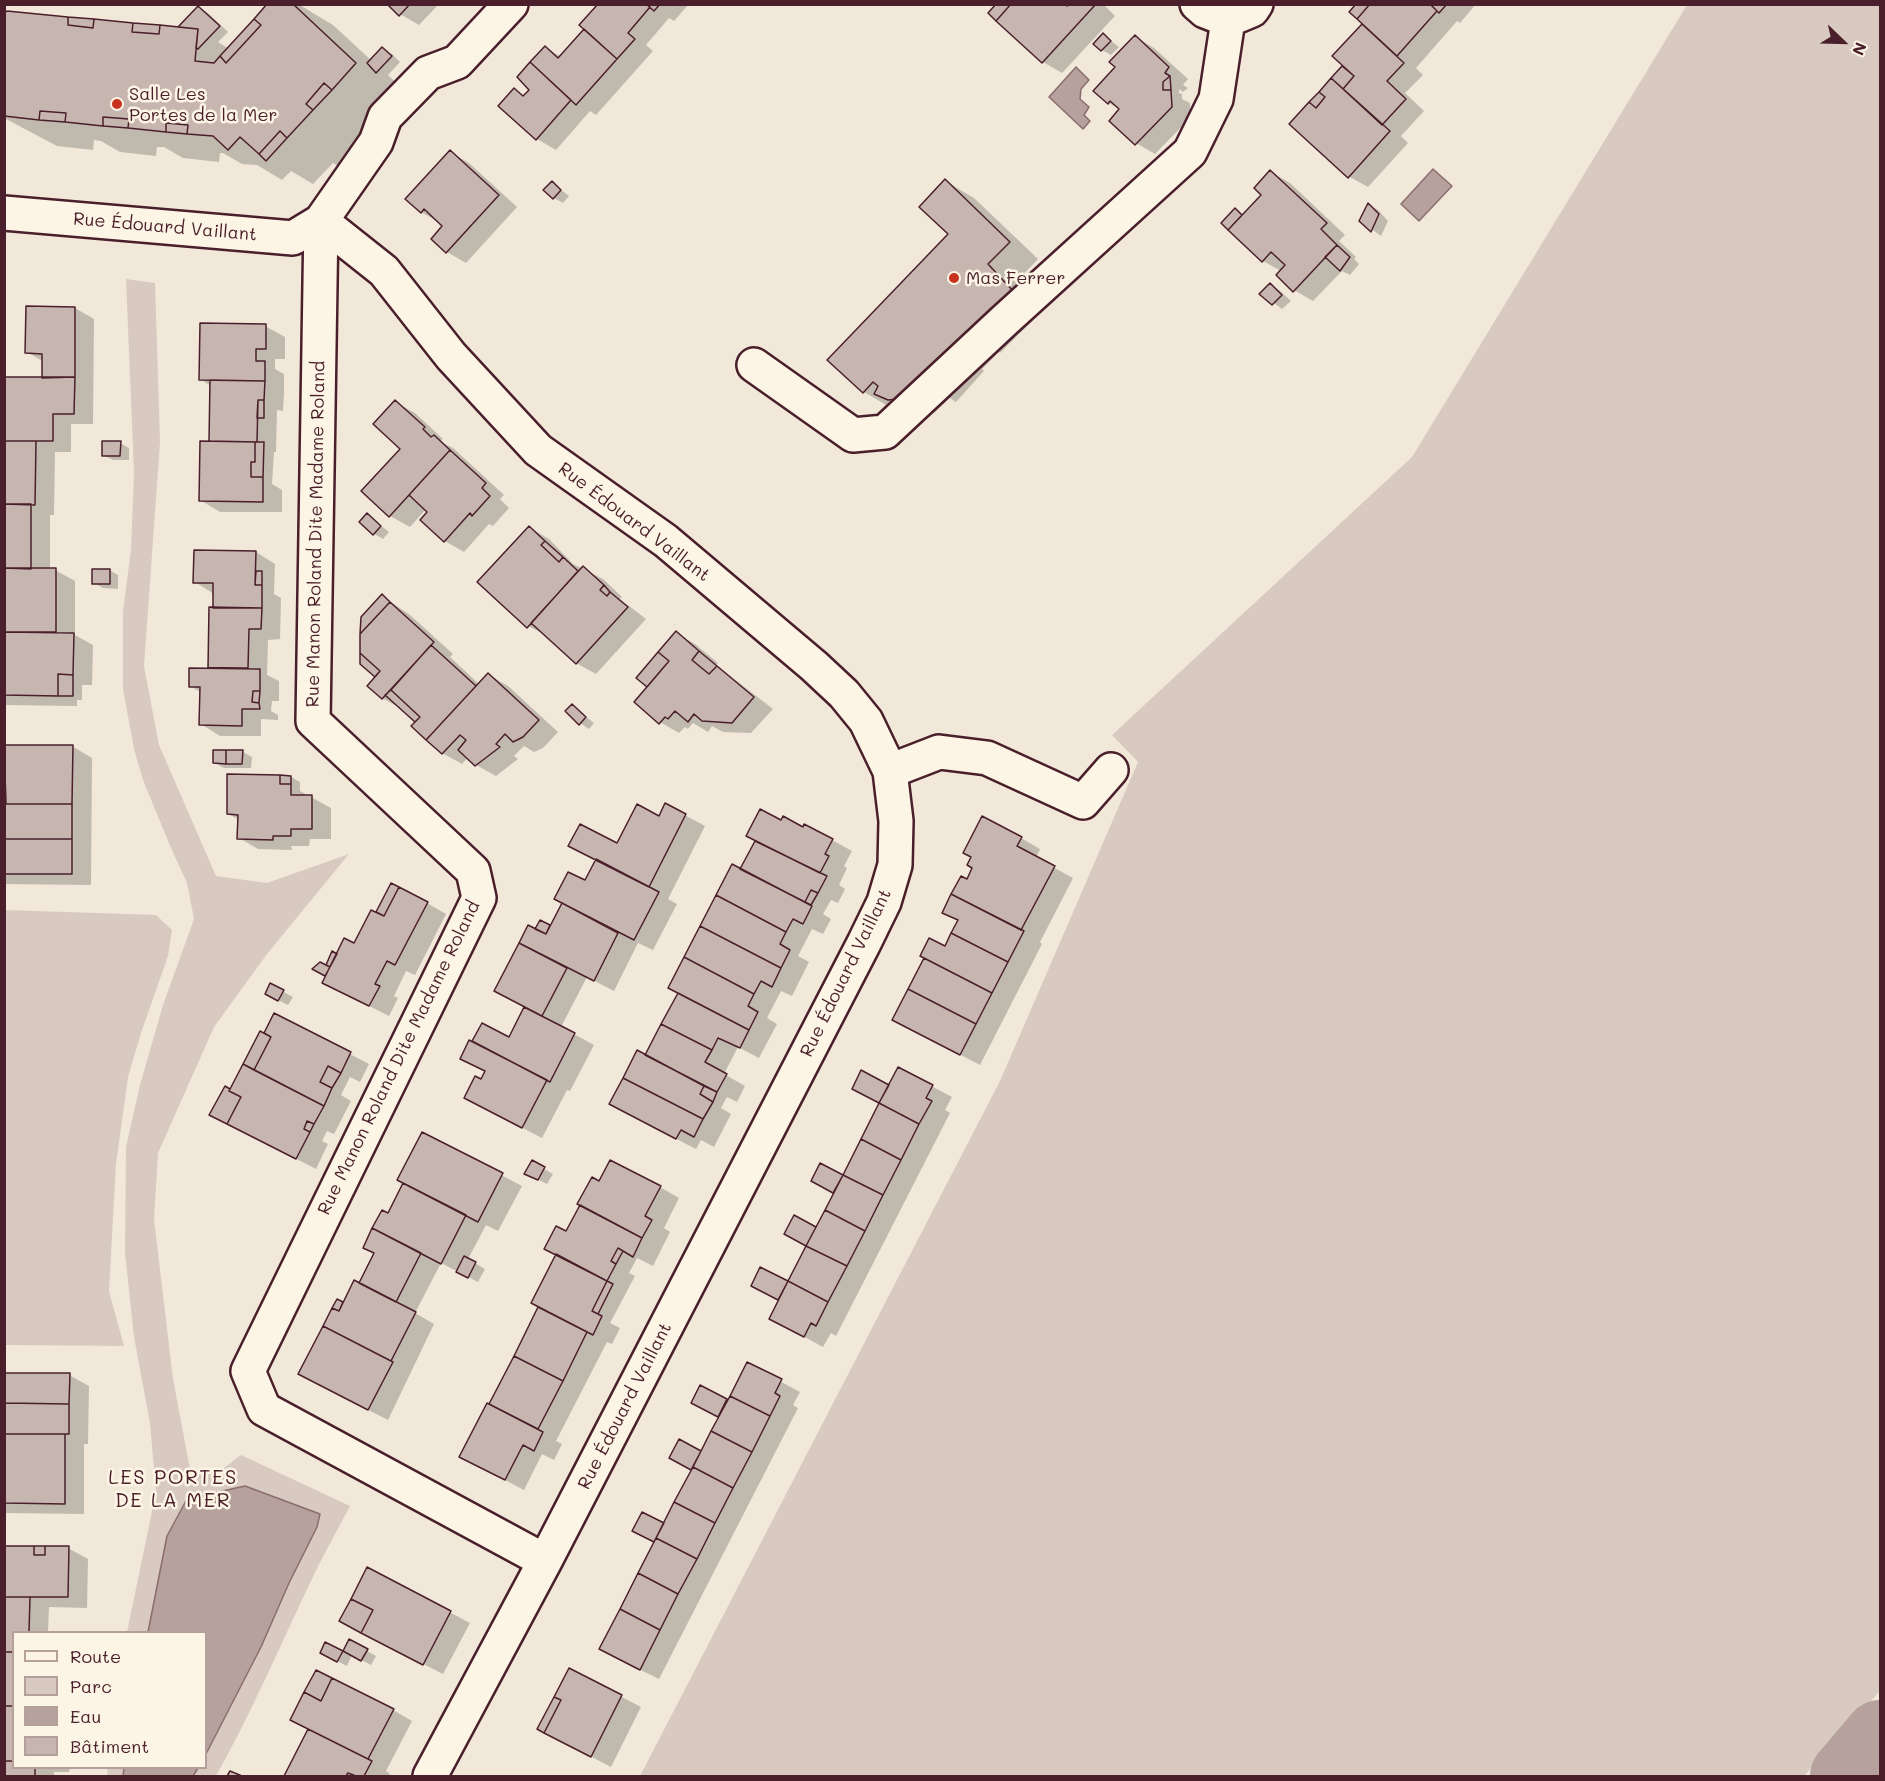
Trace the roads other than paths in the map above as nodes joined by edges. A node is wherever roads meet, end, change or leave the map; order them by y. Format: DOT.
graph roads {
  1 [pos="511,4"];
  2 [pos="1197,4"];
  3 [pos="1242,12"];
  4 [pos="4,213"];
  5 [pos="321,221"];
  6 [pos="754,365"];
  7 [pos="1111,770"];
  8 [pos="890,771"];
  9 [pos="545,1561"];
  10 [pos="430,1776"];
  1 -- 5 [label="street, Rue Édouard Vaillant"];
  2 -- 3 [label="street"];
  3 -- 6 [label="street"];
  4 -- 5 [label="street, Rue Édouard Vaillant"];
  5 -- 8 [label="street, Rue Édouard Vaillant"];
  5 -- 9 [label="street, Rue Manon Roland Dite Madame Roland"];
  7 -- 8 [label="street"];
  8 -- 9 [label="street, Rue Édouard Vaillant"];
  9 -- 10 [label="street, Rue Édouard Vaillant"];
}
